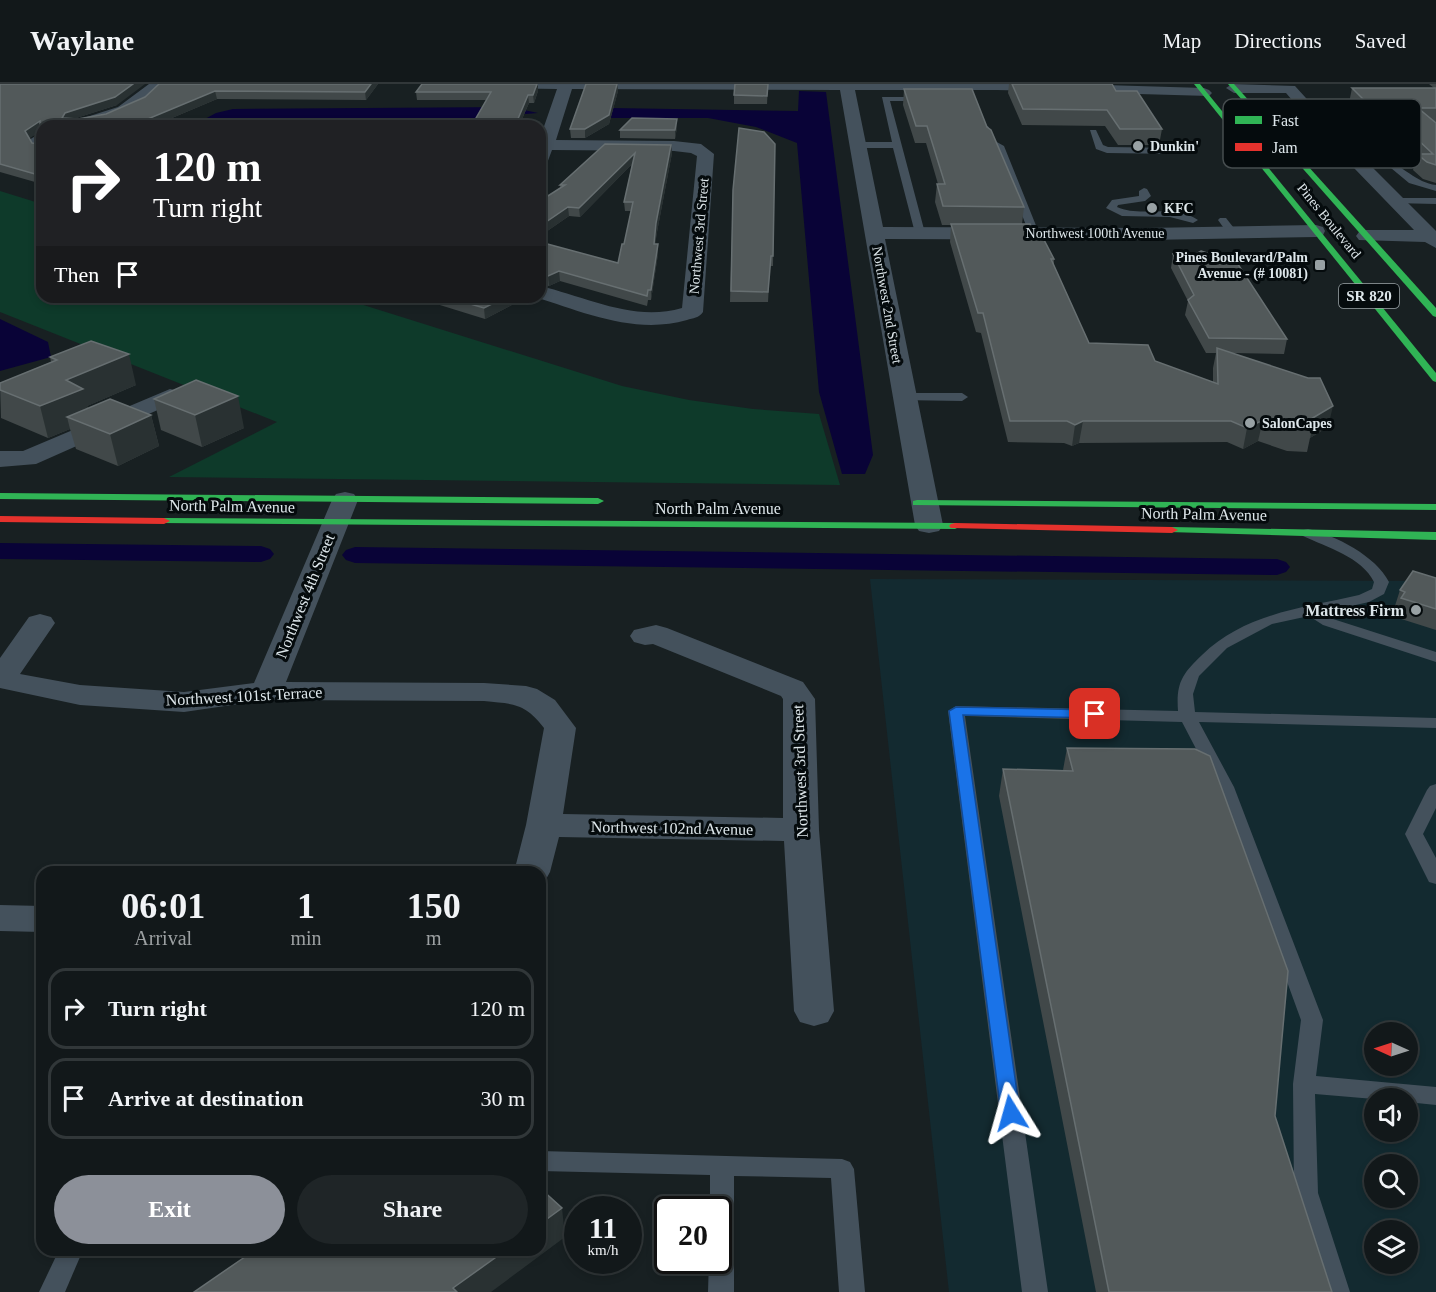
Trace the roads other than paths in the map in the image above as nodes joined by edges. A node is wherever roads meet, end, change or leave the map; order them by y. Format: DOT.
graph roads {
  1 [pos="159,84"];
  2 [pos="501,84"];
  3 [pos="707,84"];
  4 [pos="566,85"];
  5 [pos="847,85"];
  6 [pos="1232,86"];
  7 [pos="1204,87"];
  8 [pos="929,99"];
  9 [pos="1228,99"];
  10 [pos="1244,99"];
  11 [pos="1299,99"];
  12 [pos="1223,113"];
  13 [pos="93,120"];
  14 [pos="982,120"];
  15 [pos="1093,132"];
  16 [pos="546,145"];
  17 [pos="858,145"];
  18 [pos="897,145"];
  19 [pos="1177,151"];
  20 [pos="546,154"];
  21 [pos="1267,168"];
  22 [pos="1281,168"];
  23 [pos="1304,168"];
  24 [pos="1305,168"];
  25 [pos="1364,168"];
  26 [pos="1396,168"];
  27 [pos="1308,171"];
  28 [pos="1296,184"];
  29 [pos="1436,188"];
  30 [pos="1144,191"];
  31 [pos="1396,201"];
  32 [pos="1436,201"];
  33 [pos="1193,220"];
  34 [pos="874,233"];
  35 [pos="920,233"];
  36 [pos="1034,233"];
  37 [pos="1167,233"];
  38 [pos="1330,235"];
  39 [pos="1366,236"];
  40 [pos="1433,239"];
  41 [pos="1394,288"];
  42 [pos="546,294"];
  43 [pos="1436,314"];
  44 [pos="1436,325"];
  45 [pos="1436,379"];
  46 [pos="170,396"];
  47 [pos="904,397"];
  48 [pos="962,397"];
  49 [pos="0,459"];
  50 [pos="0,496"];
  51 [pos="616,501"];
  52 [pos="1436,507"];
  53 [pos="917,510"];
  54 [pos="340,512"];
  55 [pos="0,519"];
  56 [pos="1307,533"];
  57 [pos="1436,536"];
  58 [pos="1310,609"];
  59 [pos="40,623"];
  60 [pos="645,636"];
  61 [pos="1436,657"];
  62 [pos="1,679"];
  63 [pos="266,691"];
  64 [pos="1187,716"];
  65 [pos="1436,723"];
  66 [pos="1436,790"];
  67 [pos="544,825"];
  68 [pos="801,830"];
  69 [pos="534,866"];
  70 [pos="1436,877"];
  71 [pos="0,918"];
  72 [pos="36,919"];
  73 [pos="814,1011"];
  74 [pos="1304,1084"];
  75 [pos="1436,1096"];
  76 [pos="546,1161"];
  77 [pos="722,1166"];
  78 [pos="68,1256"];
  79 [pos="52,1292"];
  80 [pos="721,1292"];
  81 [pos="852,1292"];
  82 [pos="1035,1292"];
  83 [pos="1337,1292"];
  1 -- 13 [label="street"];
  2 -- 4 [label="street"];
  3 -- 4 [label="street"];
  3 -- 5 [label="street"];
  4 -- 16 [label="street"];
  5 -- 7 [label="street"];
  5 -- 17 [label="street, Northwest 2nd Street"];
  6 -- 7 [label="main road"];
  6 -- 10 [label="main road, Pines Boulevard / SR 820"];
  6 -- 11 [label="street"];
  7 -- 9 [label="main road"];
  7 -- 12 [label="main road, Pines Boulevard / SR 820"];
  8 -- 18 [label="lane"];
  14 -- 36 [label="lane"];
  15 -- 19 [label="lane"];
  17 -- 18 [label="lane"];
  17 -- 34 [label="street, Northwest 2nd Street"];
  18 -- 35 [label="lane"];
  20 -- 42 [label="street, Northwest 3rd Street"];
  21 -- 38 [label="main road, Pines Boulevard / SR 820"];
  22 -- 28 [label="main road"];
  23 -- 27 [label="main road"];
  24 -- 27 [label="main road, Pines Boulevard / SR 820"];
  25 -- 31 [label="street"];
  26 -- 29 [label="lane"];
  27 -- 39 [label="main road, Pines Boulevard / SR 820"];
  30 -- 33 [label="lane"];
  31 -- 32 [label="lane"];
  31 -- 40 [label="street"];
  34 -- 35 [label="street, Northwest 100th Avenue"];
  34 -- 47 [label="street, Northwest 2nd Street"];
  35 -- 36 [label="street, Northwest 100th Avenue"];
  36 -- 37 [label="street, Northwest 100th Avenue"];
  37 -- 38 [label="street"];
  37 -- 38 [label="street, Northwest 100th Avenue"];
  38 -- 39 [label="main road"];
  38 -- 45 [label="main road, Pines Boulevard / SR 820"];
  39 -- 40 [label="street"];
  39 -- 43 [label="main road, Pines Boulevard / SR 820"];
  41 -- 44 [label="main road"];
  46 -- 49 [label="street"];
  47 -- 48 [label="lane"];
  47 -- 53 [label="street, Northwest 2nd Street"];
  50 -- 54 [label="main road, North Palm Avenue"];
  51 -- 54 [label="main road, North Palm Avenue"];
  52 -- 53 [label="main road, North Palm Avenue"];
  53 -- 54 [label="main road, North Palm Avenue"];
  53 -- 56 [label="main road, North Palm Avenue"];
  54 -- 55 [label="main road, North Palm Avenue"];
  54 -- 63 [label="street, Northwest 4th Street"];
  56 -- 57 [label="main road, North Palm Avenue"];
  56 -- 58 [label="lane"];
  58 -- 61 [label="lane"];
  58 -- 64 [label="lane"];
  59 -- 62 [label="street"];
  60 -- 68 [label="street, Northwest 3rd Street"];
  62 -- 63 [label="street, Northwest 101st Terrace"];
  63 -- 67 [label="street, Northwest 101st Terrace"];
  64 -- 65 [label="lane"];
  64 -- 74 [label="lane"];
  64 -- 82 [label="lane"];
  66 -- 70 [label="lane"];
  67 -- 68 [label="street, Northwest 102nd Avenue"];
  67 -- 69 [label="street"];
  68 -- 73 [label="street, Northwest 3rd Street"];
  71 -- 72 [label="street"];
  74 -- 75 [label="lane"];
  74 -- 83 [label="lane"];
  76 -- 77 [label="lane"];
  77 -- 80 [label="lane"];
  77 -- 81 [label="lane"];
  78 -- 79 [label="lane"];
}
